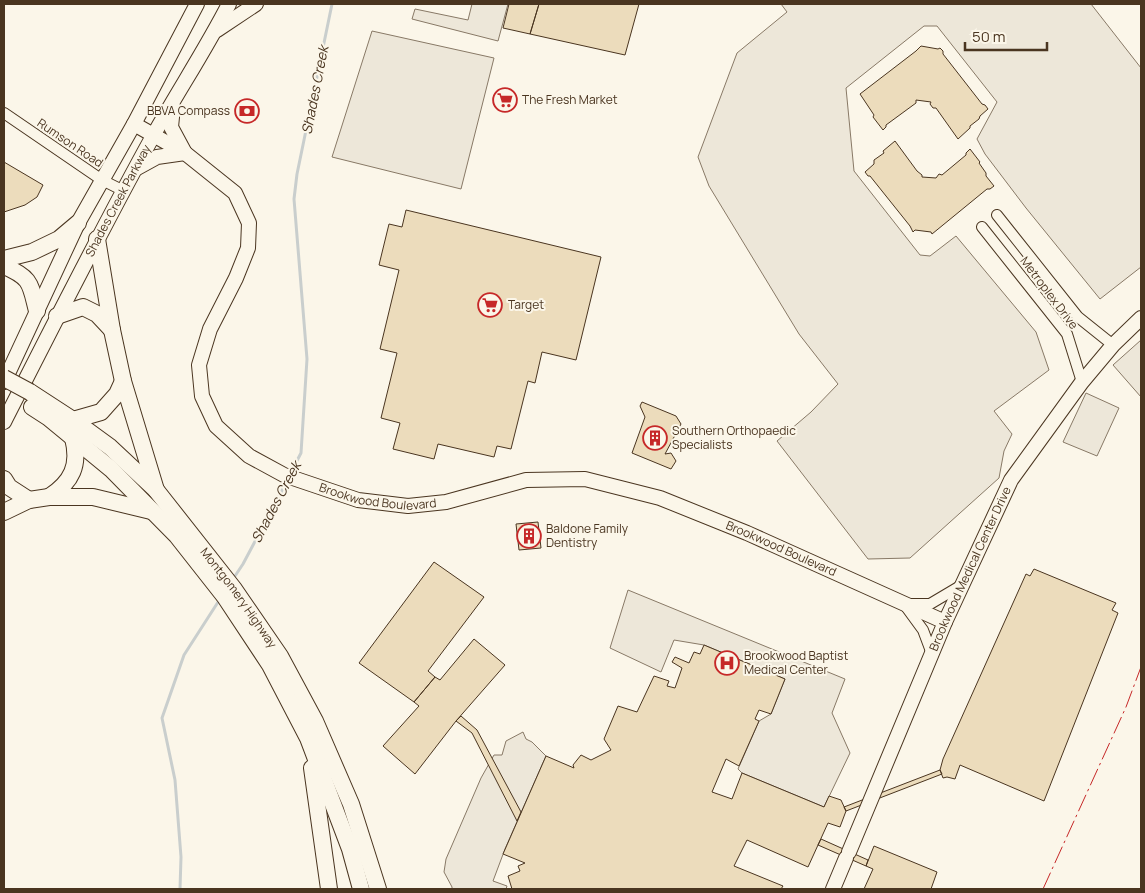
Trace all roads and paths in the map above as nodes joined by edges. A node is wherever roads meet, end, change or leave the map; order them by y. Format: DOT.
graph roads {
  1 [pos="198,4"];
  2 [pos="229,4"];
  3 [pos="256,4"];
  4 [pos="214,32"];
  5 [pos="174,101"];
  6 [pos="4,113"];
  7 [pos="134,124"];
  8 [pos="154,136"];
  9 [pos="185,154"];
  10 [pos="136,169"];
  11 [pos="102,180"];
  12 [pos="124,191"];
  13 [pos="998,215"];
  14 [pos="78,223"];
  15 [pos="982,227"];
  16 [pos="97,239"];
  17 [pos="4,259"];
  18 [pos="4,266"];
  19 [pos="37,312"];
  20 [pos="57,316"];
  21 [pos="1141,318"];
  22 [pos="112,330"];
  23 [pos="1113,345"];
  24 [pos="4,378"];
  25 [pos="123,381"];
  26 [pos="4,382"];
  27 [pos="1082,382"];
  28 [pos="18,397"];
  29 [pos="73,420"];
  30 [pos="4,422"];
  31 [pos="73,438"];
  32 [pos="4,478"];
  33 [pos="156,490"];
  34 [pos="49,497"];
  35 [pos="29,500"];
  36 [pos="151,511"];
  37 [pos="4,512"];
  38 [pos="182,532"];
  39 [pos="963,584"];
  40 [pos="903,603"];
  41 [pos="945,622"];
  42 [pos="932,654"];
  43 [pos="275,661"];
  44 [pos="308,738"];
  45 [pos="329,889"];
  46 [pos="360,889"];
  47 [pos="378,889"];
  48 [pos="833,889"];
  1 -- 7 [label="street, Shades Creek Parkway"];
  2 -- 4 [label="street, Shades Creek Parkway"];
  3 -- 4 [label="street"];
  4 -- 5 [label="street, Shades Creek Parkway"];
  5 -- 8 [label="street, Shades Creek Parkway"];
  5 -- 9 [label="street"];
  6 -- 11 [label="street, Rumson Road"];
  7 -- 8 [label="street, Brookwood Boulevard"];
  7 -- 11 [label="street, Shades Creek Parkway"];
  8 -- 9 [label="street, Brookwood Boulevard"];
  8 -- 10 [label="street, Shades Creek Parkway"];
  9 -- 10 [label="street"];
  9 -- 40 [label="street, Brookwood Boulevard"];
  10 -- 12 [label="street, Shades Creek Parkway"];
  11 -- 12 [label="street, Rumson Road"];
  11 -- 14 [label="street, Shades Creek Parkway"];
  12 -- 16 [label="street, Shades Creek Parkway"];
  13 -- 23 [label="street, Metroplex Drive"];
  14 -- 17 [label="main road"];
  14 -- 19 [label="street, Shades Creek Parkway"];
  15 -- 27 [label="street, Metroplex Drive"];
  16 -- 20 [label="street, Shades Creek Parkway"];
  16 -- 22 [label="main road"];
  18 -- 19 [label="main road"];
  19 -- 26 [label="street, Shades Creek Parkway"];
  20 -- 22 [label="main road"];
  20 -- 28 [label="street, Shades Creek Parkway"];
  21 -- 23 [label="street, Brookwood Medical Center Drive"];
  22 -- 25 [label="main road"];
  23 -- 27 [label="street, Brookwood Medical Center Drive"];
  24 -- 28 [label="main road, Montgomery Highway, bridge"];
  25 -- 29 [label="main road"];
  25 -- 33 [label="main road"];
  27 -- 39 [label="street, Brookwood Medical Center Drive"];
  28 -- 29 [label="main road, Montgomery Highway"];
  28 -- 30 [label="street, Shades Creek Parkway"];
  28 -- 31 [label="main road, Montgomery Highway"];
  29 -- 33 [label="main road, Montgomery Highway"];
  31 -- 34 [label="main road"];
  31 -- 36 [label="main road, Montgomery Highway"];
  32 -- 35 [label="main road"];
  33 -- 38 [label="main road, Montgomery Highway"];
  34 -- 35 [label="main road"];
  34 -- 36 [label="main road"];
  35 -- 37 [label="main road"];
  36 -- 38 [label="main road, Montgomery Highway"];
  38 -- 43 [label="main road, Montgomery Highway"];
  39 -- 40 [label="street, Brookwood Boulevard"];
  39 -- 41 [label="street, Brookwood Medical Center Drive"];
  40 -- 41 [label="street, Brookwood Boulevard"];
  40 -- 42 [label="street, Brookwood Boulevard"];
  41 -- 42 [label="street, Brookwood Medical Center Drive"];
  42 -- 48 [label="street, Brookwood Medical Center Drive"];
  43 -- 44 [label="main road, Montgomery Highway"];
  43 -- 47 [label="main road, Montgomery Highway"];
  44 -- 45 [label="main road"];
  44 -- 46 [label="main road, Montgomery Highway"];
}
